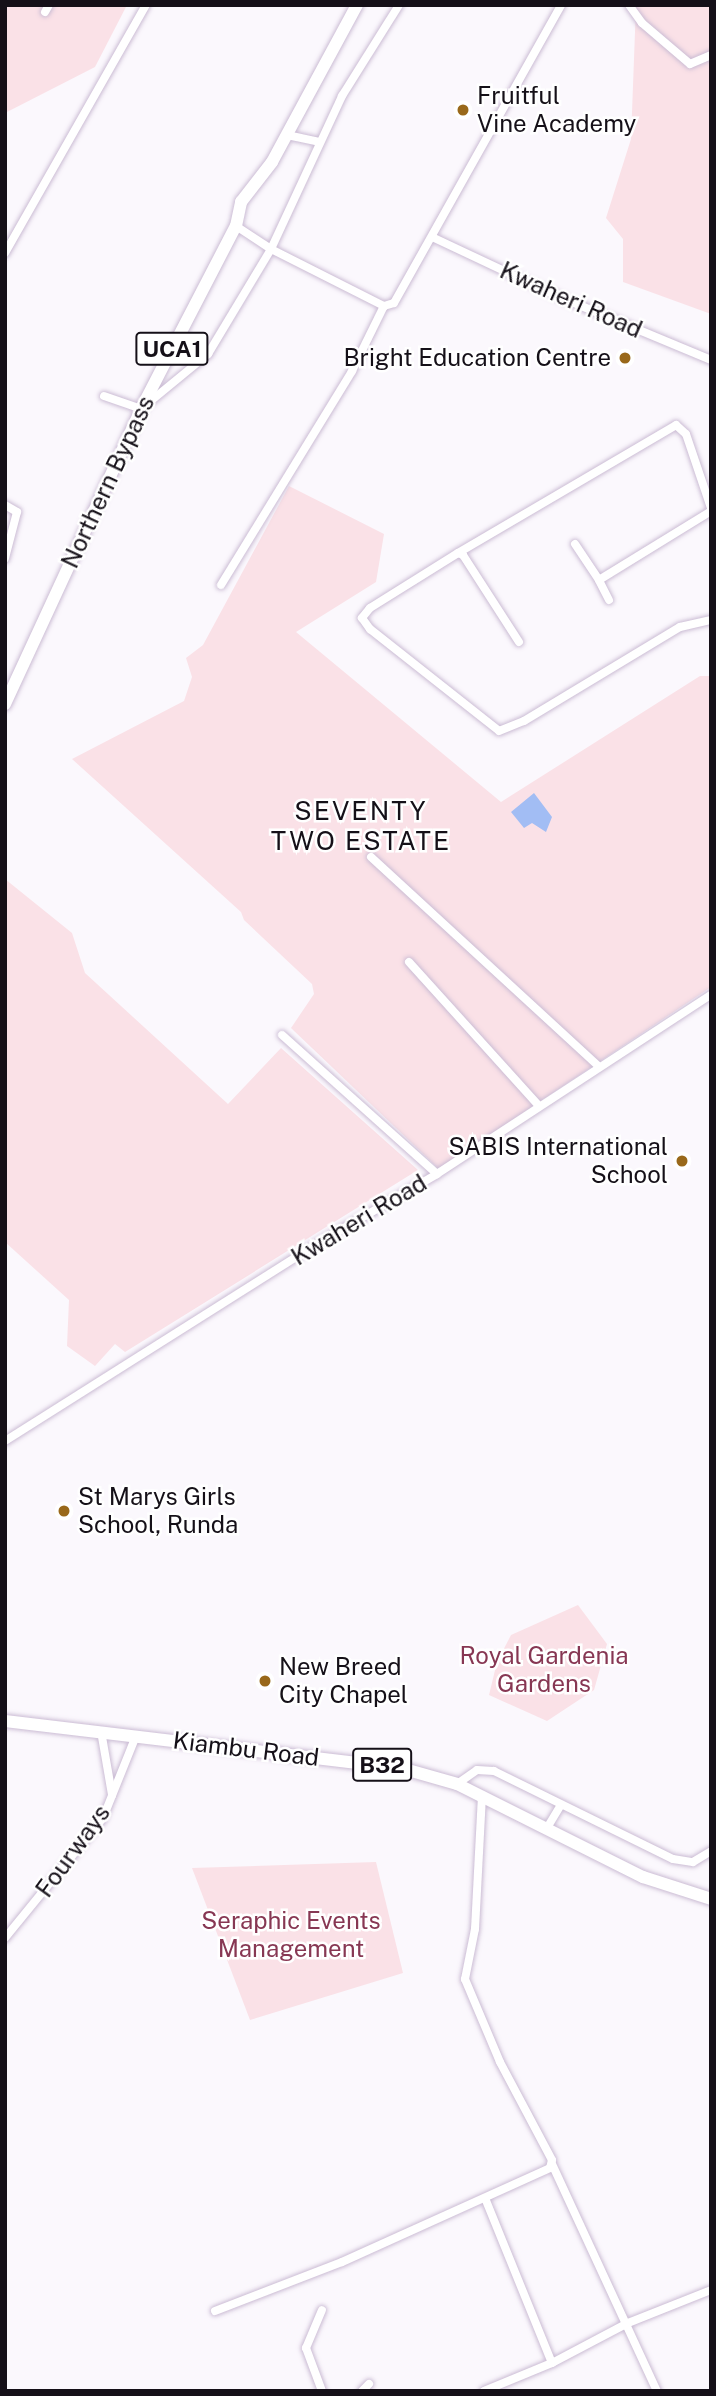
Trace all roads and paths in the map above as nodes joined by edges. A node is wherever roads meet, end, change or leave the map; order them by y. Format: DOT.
graph roads {
  1 [pos="146,5"];
  2 [pos="357,5"];
  3 [pos="399,5"];
  4 [pos="561,5"];
  5 [pos="629,5"];
  6 [pos="711,55"];
  7 [pos="287,135"];
  8 [pos="319,142"];
  9 [pos="236,226"];
  10 [pos="432,237"];
  11 [pos="271,249"];
  12 [pos="5,253"];
  13 [pos="384,306"];
  14 [pos="711,360"];
  15 [pos="104,397"];
  16 [pos="141,410"];
  17 [pos="5,505"];
  18 [pos="711,510"];
  19 [pos="575,544"];
  20 [pos="457,553"];
  21 [pos="5,558"];
  22 [pos="599,580"];
  23 [pos="221,585"];
  24 [pos="609,600"];
  25 [pos="711,620"];
  26 [pos="519,642"];
  27 [pos="5,704"];
  28 [pos="371,857"];
  29 [pos="409,962"];
  30 [pos="711,995"];
  31 [pos="282,1035"];
  32 [pos="598,1066"];
  33 [pos="539,1106"];
  34 [pos="438,1174"];
  35 [pos="5,1441"];
  36 [pos="5,1721"];
  37 [pos="101,1731"];
  38 [pos="136,1736"];
  39 [pos="457,1784"];
  40 [pos="112,1795"];
  41 [pos="482,1795"];
  42 [pos="560,1806"];
  43 [pos="547,1828"];
  44 [pos="711,1851"];
  45 [pos="711,1899"];
  46 [pos="5,1938"];
  47 [pos="552,2164"];
  48 [pos="485,2197"];
  49 [pos="710,2292"];
  50 [pos="322,2310"];
  51 [pos="215,2311"];
  52 [pos="628,2323"];
  53 [pos="551,2363"];
  54 [pos="369,2384"];
  55 [pos="321,2391"];
  56 [pos="362,2391"];
  57 [pos="484,2391"];
  58 [pos="657,2391"];
  1 -- 12 [label="street"];
  2 -- 7 [label="main road, Northern Bypass / UCA1"];
  3 -- 8 [label="street"];
  4 -- 10 [label="street"];
  5 -- 6 [label="street"];
  7 -- 8 [label="street"];
  7 -- 9 [label="main road, Northern Bypass / UCA1"];
  8 -- 11 [label="street"];
  9 -- 11 [label="street"];
  9 -- 16 [label="main road, Northern Bypass / UCA1"];
  10 -- 13 [label="street"];
  10 -- 14 [label="street, Kwaheri Road"];
  11 -- 13 [label="street"];
  11 -- 16 [label="street"];
  13 -- 23 [label="street"];
  15 -- 16 [label="street"];
  16 -- 27 [label="main road, Northern Bypass / UCA1"];
  17 -- 21 [label="street"];
  18 -- 20 [label="street"];
  18 -- 22 [label="street"];
  19 -- 22 [label="street"];
  20 -- 25 [label="street"];
  20 -- 26 [label="street"];
  22 -- 24 [label="street"];
  28 -- 32 [label="street"];
  29 -- 33 [label="street"];
  30 -- 32 [label="street, Kwaheri Road"];
  31 -- 34 [label="street"];
  32 -- 33 [label="street, Kwaheri Road"];
  33 -- 34 [label="street, Kwaheri Road"];
  34 -- 35 [label="street, Kwaheri Road"];
  36 -- 37 [label="main road, Kiambu Road / B32"];
  37 -- 38 [label="main road, Kiambu Road / B32"];
  37 -- 40 [label="street, Fourways"];
  38 -- 39 [label="main road, Kiambu Road / B32"];
  38 -- 40 [label="street, Fourways"];
  39 -- 41 [label="main road, Kiambu Road / B32"];
  39 -- 42 [label="street"];
  40 -- 46 [label="street, Fourways"];
  41 -- 43 [label="main road, Kiambu Road / B32"];
  41 -- 47 [label="street"];
  42 -- 43 [label="street"];
  42 -- 44 [label="street"];
  43 -- 45 [label="main road, Kiambu Road / B32"];
  47 -- 48 [label="street"];
  47 -- 52 [label="street"];
  48 -- 51 [label="street"];
  48 -- 53 [label="street"];
  49 -- 52 [label="street"];
  50 -- 55 [label="street"];
  52 -- 53 [label="street"];
  52 -- 58 [label="street"];
  53 -- 57 [label="street"];
  54 -- 56 [label="street"];
}
